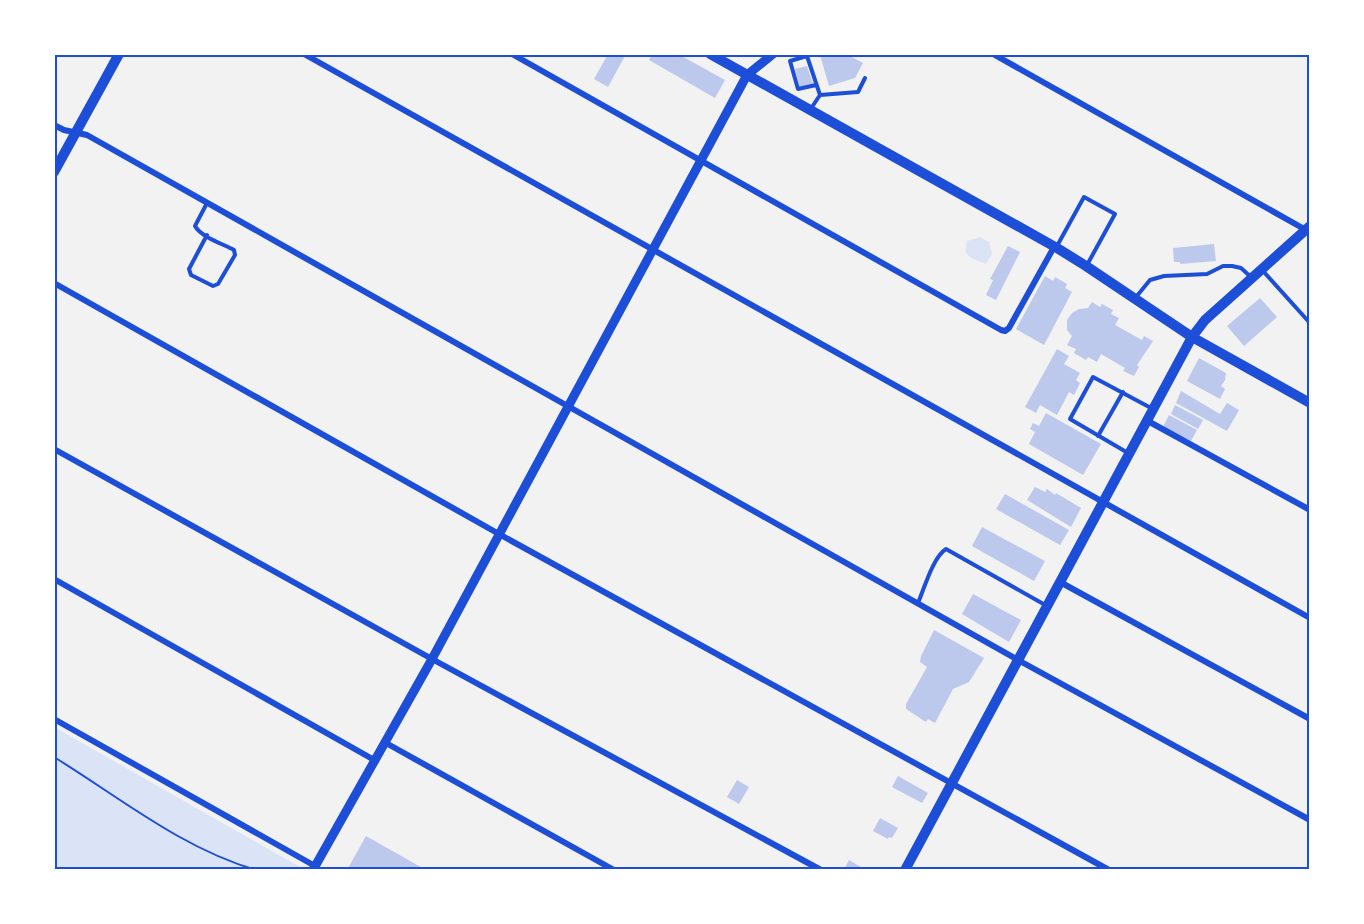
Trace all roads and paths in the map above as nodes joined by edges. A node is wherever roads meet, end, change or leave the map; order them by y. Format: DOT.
graph roads {
  1 [pos="119,54"];
  2 [pos="304,54"];
  3 [pos="512,54"];
  4 [pos="710,54"];
  5 [pos="773,54"];
  6 [pos="993,54"];
  7 [pos="798,56"];
  8 [pos="747,75"];
  9 [pos="866,78"];
  10 [pos="816,85"];
  11 [pos="820,95"];
  12 [pos="810,111"];
  13 [pos="54,125"];
  14 [pos="75,133"];
  15 [pos="701,160"];
  16 [pos="54,172"];
  17 [pos="207,202"];
  18 [pos="1308,228"];
  19 [pos="207,235"];
  20 [pos="1056,247"];
  21 [pos="652,249"];
  22 [pos="1086,266"];
  23 [pos="1262,270"];
  24 [pos="1252,278"];
  25 [pos="54,283"];
  26 [pos="1135,298"];
  27 [pos="1309,322"];
  28 [pos="1192,337"];
  29 [pos="1123,392"];
  30 [pos="1310,403"];
  31 [pos="568,405"];
  32 [pos="1152,408"];
  33 [pos="1146,420"];
  34 [pos="1098,436"];
  35 [pos="54,449"];
  36 [pos="1128,453"];
  37 [pos="1101,502"];
  38 [pos="1310,510"];
  39 [pos="499,534"];
  40 [pos="54,579"];
  41 [pos="1060,582"];
  42 [pos="918,603"];
  43 [pos="1047,606"];
  44 [pos="1310,618"];
  45 [pos="432,659"];
  46 [pos="1018,660"];
  47 [pos="54,719"];
  48 [pos="1310,719"];
  49 [pos="386,743"];
  50 [pos="54,756"];
  51 [pos="376,761"];
  52 [pos="951,784"];
  53 [pos="1310,820"];
  54 [pos="314,868"];
  55 [pos="255,870"];
  56 [pos="614,870"];
  57 [pos="821,870"];
  58 [pos="904,870"];
  59 [pos="1109,870"];
  1 -- 14 [label="main road"];
  2 -- 21 [label="street"];
  3 -- 15 [label="street"];
  4 -- 8 [label="main road"];
  5 -- 8 [label="street"];
  6 -- 18 [label="street"];
  7 -- 10 [label="lane"];
  7 -- 10 [label="lane"];
  8 -- 12 [label="main road"];
  8 -- 15 [label="street"];
  9 -- 11 [label="lane"];
  10 -- 11 [label="lane"];
  11 -- 12 [label="lane"];
  12 -- 20 [label="main road"];
  13 -- 14 [label="street"];
  14 -- 16 [label="main road"];
  14 -- 17 [label="street"];
  15 -- 20 [label="street"];
  15 -- 21 [label="street"];
  17 -- 19 [label="lane"];
  17 -- 31 [label="street"];
  18 -- 23 [label="main road"];
  19 -- 19 [label="lane"];
  20 -- 22 [label="main road"];
  20 -- 22 [label="lane"];
  21 -- 31 [label="street"];
  21 -- 37 [label="street"];
  22 -- 26 [label="main road"];
  23 -- 24 [label="main road"];
  23 -- 27 [label="lane"];
  24 -- 26 [label="lane"];
  24 -- 28 [label="main road"];
  25 -- 39 [label="street"];
  26 -- 28 [label="main road"];
  28 -- 30 [label="main road"];
  28 -- 32 [label="main road"];
  29 -- 32 [label="lane"];
  29 -- 34 [label="lane"];
  29 -- 34 [label="lane"];
  31 -- 39 [label="street"];
  31 -- 42 [label="street"];
  32 -- 33 [label="main road"];
  33 -- 36 [label="main road"];
  33 -- 38 [label="street"];
  34 -- 36 [label="lane"];
  35 -- 45 [label="street"];
  36 -- 37 [label="main road"];
  37 -- 41 [label="main road"];
  37 -- 44 [label="street"];
  39 -- 45 [label="street"];
  39 -- 52 [label="street"];
  40 -- 51 [label="street"];
  41 -- 43 [label="main road"];
  41 -- 48 [label="street"];
  42 -- 43 [label="lane"];
  42 -- 46 [label="street"];
  43 -- 46 [label="main road"];
  45 -- 49 [label="street"];
  45 -- 57 [label="street"];
  46 -- 52 [label="main road"];
  46 -- 53 [label="street"];
  47 -- 54 [label="street"];
  49 -- 51 [label="street"];
  49 -- 56 [label="street"];
  50 -- 55 [label="path"];
  51 -- 54 [label="street"];
  52 -- 58 [label="main road"];
  52 -- 59 [label="street"];
}
